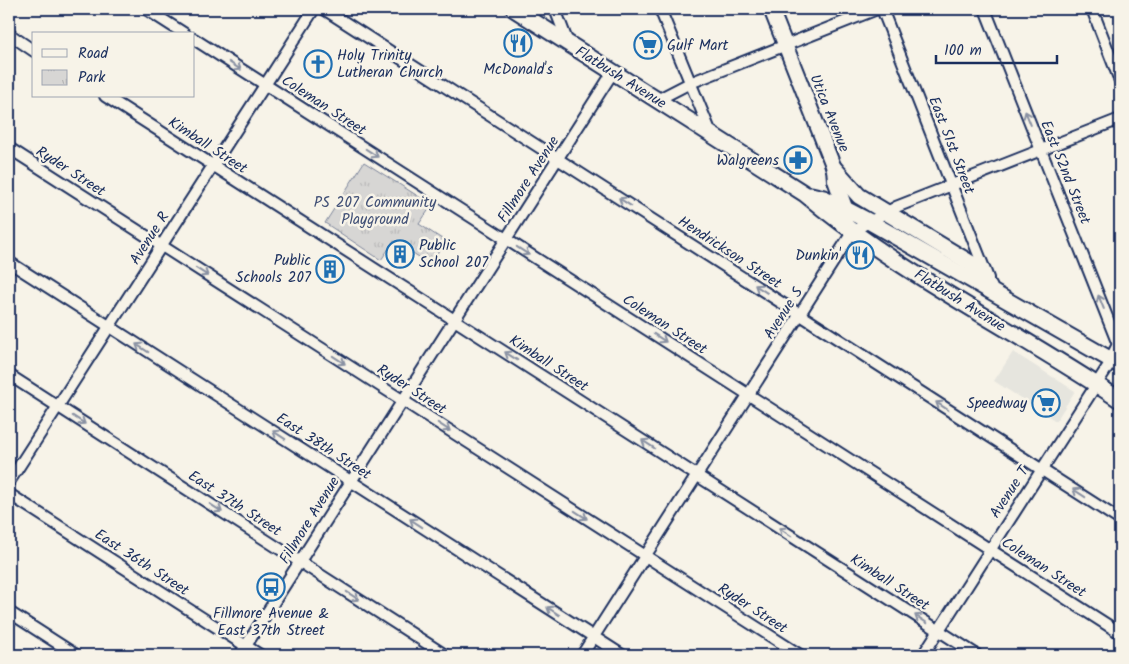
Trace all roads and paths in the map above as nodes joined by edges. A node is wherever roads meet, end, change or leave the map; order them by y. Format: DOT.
graph roads {
  1 [pos="146,9"];
  2 [pos="314,9"];
  3 [pos="324,9"];
  4 [pos="514,9"];
  5 [pos="555,9"];
  6 [pos="660,9"];
  7 [pos="771,9"];
  8 [pos="877,9"];
  9 [pos="882,9"];
  10 [pos="985,9"];
  11 [pos="1092,9"];
  12 [pos="182,32"];
  13 [pos="9,34"];
  14 [pos="195,40"];
  15 [pos="568,44"];
  16 [pos="786,45"];
  17 [pos="32,49"];
  18 [pos="613,72"];
  19 [pos="1120,81"];
  20 [pos="690,83"];
  21 [pos="265,85"];
  22 [pos="108,98"];
  23 [pos="657,100"];
  24 [pos="1120,119"];
  25 [pos="711,134"];
  26 [pos="9,148"];
  27 [pos="1041,150"];
  28 [pos="558,159"];
  29 [pos="213,166"];
  30 [pos="834,168"];
  31 [pos="952,185"];
  32 [pos="805,194"];
  33 [pos="846,209"];
  34 [pos="886,213"];
  35 [pos="870,222"];
  36 [pos="853,231"];
  37 [pos="507,240"];
  38 [pos="161,246"];
  39 [pos="9,262"];
  40 [pos="993,292"];
  41 [pos="800,314"];
  42 [pos="455,320"];
  43 [pos="110,327"];
  44 [pos="1118,354"];
  45 [pos="9,375"];
  46 [pos="1096,384"];
  47 [pos="749,395"];
  48 [pos="1120,400"];
  49 [pos="403,401"];
  50 [pos="58,406"];
  51 [pos="1042,470"];
  52 [pos="697,476"];
  53 [pos="9,482"];
  54 [pos="351,482"];
  55 [pos="9,494"];
  56 [pos="1120,520"];
  57 [pos="991,550"];
  58 [pos="645,556"];
  59 [pos="300,562"];
  60 [pos="9,612"];
  61 [pos="939,631"];
  62 [pos="1120,634"];
  63 [pos="594,637"];
  64 [pos="243,651"];
  65 [pos="76,655"];
  66 [pos="260,655"];
  67 [pos="445,655"];
  68 [pos="582,655"];
  69 [pos="622,655"];
  70 [pos="800,655"];
  71 [pos="923,655"];
  72 [pos="977,655"];
  1 -- 12 [label="street"];
  2 -- 21 [label="street, Avenue R"];
  3 -- 28 [label="street, Hendrickson Street"];
  4 -- 15 [label="main road, Flatbush Avenue"];
  5 -- 15 [label="street"];
  6 -- 20 [label="street"];
  7 -- 16 [label="main road, Utica Avenue"];
  8 -- 16 [label="street"];
  9 -- 31 [label="street, East 51st Street"];
  27 -- 10 [label="street, East 52nd Street, one-way"];
  11 -- 19 [label="street"];
  13 -- 17 [label="street"];
  14 -- 21 [label="street, Coleman Street, one-way"];
  15 -- 18 [label="main road, Flatbush Avenue"];
  16 -- 20 [label="street"];
  16 -- 30 [label="main road, Utica Avenue"];
  18 -- 23 [label="main road, Flatbush Avenue"];
  18 -- 28 [label="street, Fillmore Avenue"];
  20 -- 23 [label="street"];
  20 -- 25 [label="street"];
  21 -- 29 [label="street, Avenue R"];
  21 -- 37 [label="street, Coleman Street, one-way"];
  22 -- 29 [label="street, Kimball Street"];
  23 -- 25 [label="main road, Flatbush Avenue"];
  24 -- 27 [label="street, Avenue S"];
  25 -- 32 [label="main road, Flatbush Avenue"];
  26 -- 38 [label="street, Ryder Street"];
  27 -- 31 [label="street, Avenue S"];
  44 -- 27 [label="street, East 52nd Street, one-way"];
  28 -- 37 [label="street, Fillmore Avenue"];
  41 -- 28 [label="street, Hendrickson Street, one-way"];
  29 -- 38 [label="street, Avenue R"];
  29 -- 42 [label="street, Kimball Street"];
  30 -- 33 [label="main road, Utica Avenue"];
  30 -- 34 [label="main road"];
  31 -- 34 [label="street, Avenue S"];
  31 -- 40 [label="street, East 51st Street"];
  32 -- 33 [label="main road, Flatbush Avenue"];
  32 -- 36 [label="main road, Flatbush Avenue"];
  33 -- 35 [label="main road, Flatbush Avenue"];
  33 -- 36 [label="main road, Utica Avenue"];
  34 -- 35 [label="street, Avenue S"];
  34 -- 40 [label="main road"];
  35 -- 36 [label="street, Avenue S"];
  35 -- 40 [label="main road, Flatbush Avenue"];
  36 -- 41 [label="street, Avenue S"];
  36 -- 46 [label="main road, Flatbush Avenue"];
  37 -- 42 [label="street, Fillmore Avenue"];
  37 -- 47 [label="street, Coleman Street, one-way"];
  38 -- 43 [label="street, Avenue R"];
  38 -- 49 [label="street, Ryder Street, one-way"];
  39 -- 43 [label="street, East 38th Street"];
  40 -- 44 [label="main road, Flatbush Avenue"];
  41 -- 47 [label="street, Avenue S"];
  51 -- 41 [label="street, Hendrickson Street, one-way"];
  42 -- 49 [label="street, Fillmore Avenue"];
  52 -- 42 [label="street, Kimball Street, one-way"];
  43 -- 50 [label="street, Avenue R"];
  54 -- 43 [label="street, East 38th Street, one-way"];
  44 -- 46 [label="street, Avenue T"];
  45 -- 50 [label="street, East 37th Street"];
  46 -- 48 [label="main road, Flatbush Avenue"];
  46 -- 51 [label="street, Avenue T"];
  47 -- 52 [label="street, Avenue S"];
  47 -- 57 [label="street, Coleman Street"];
  49 -- 54 [label="street, Fillmore Avenue"];
  49 -- 58 [label="street, Ryder Street, one-way"];
  50 -- 53 [label="street, Avenue R"];
  50 -- 59 [label="street, East 37th Street, one-way"];
  56 -- 51 [label="street, Hendrickson Street, one-way"];
  51 -- 57 [label="street, Avenue T"];
  52 -- 58 [label="street, Avenue S"];
  61 -- 52 [label="street, Kimball Street, one-way"];
  54 -- 59 [label="street, Fillmore Avenue"];
  63 -- 54 [label="street, East 38th Street, one-way"];
  55 -- 64 [label="street, East 36th Street"];
  57 -- 61 [label="street, Avenue T"];
  57 -- 62 [label="street, Coleman Street"];
  58 -- 63 [label="street, Avenue S"];
  58 -- 70 [label="street, Ryder Street"];
  59 -- 64 [label="street, Fillmore Avenue"];
  59 -- 67 [label="street, East 37th Street, one-way"];
  60 -- 65 [label="street"];
  61 -- 71 [label="street, Avenue T"];
  61 -- 72 [label="street, Kimball Street"];
  63 -- 68 [label="street, Avenue S"];
  63 -- 69 [label="street, East 38th Street"];
  64 -- 66 [label="street, East 36th Street"];
}
